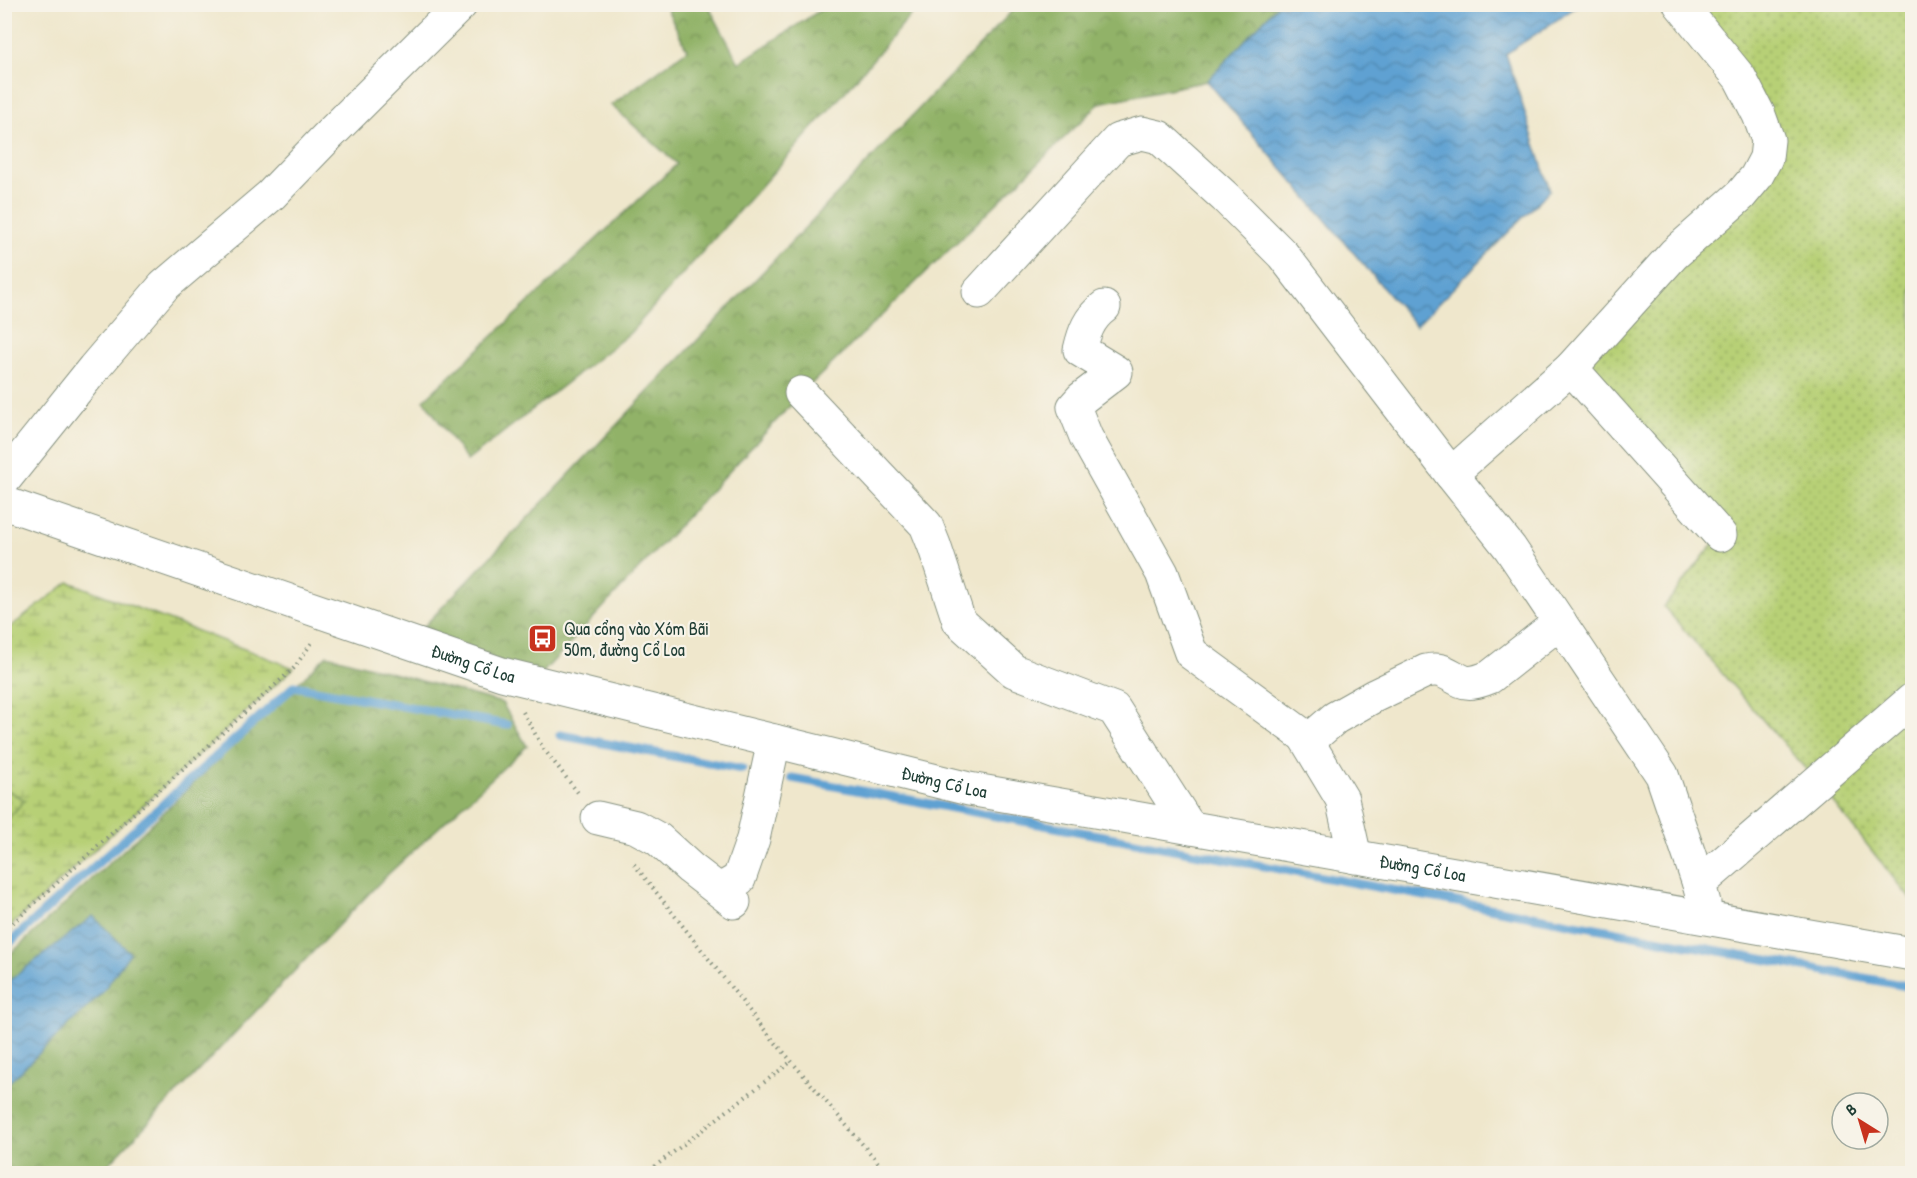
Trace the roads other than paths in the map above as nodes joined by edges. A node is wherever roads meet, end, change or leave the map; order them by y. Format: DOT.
graph roads {
  1 [pos="461,4"];
  2 [pos="1680,4"];
  3 [pos="979,292"];
  4 [pos="1104,307"];
  5 [pos="1571,368"];
  6 [pos="801,393"];
  7 [pos="1451,474"];
  8 [pos="4,480"];
  9 [pos="4,503"];
  10 [pos="1720,535"];
  11 [pos="1560,622"];
  12 [pos="1912,700"];
  13 [pos="1304,736"];
  14 [pos="774,741"];
  15 [pos="598,818"];
  16 [pos="1190,828"];
  17 [pos="1354,856"];
  18 [pos="1699,884"];
  19 [pos="1708,919"];
  20 [pos="1912,954"];
  1 -- 8 [label="street"];
  2 -- 5 [label="street"];
  3 -- 7 [label="street"];
  4 -- 13 [label="street"];
  5 -- 7 [label="street"];
  5 -- 10 [label="street"];
  6 -- 16 [label="street"];
  7 -- 11 [label="street"];
  9 -- 14 [label="street, Đường Cổ Loa"];
  11 -- 13 [label="street"];
  11 -- 18 [label="street"];
  12 -- 18 [label="street"];
  13 -- 17 [label="street"];
  14 -- 15 [label="street"];
  14 -- 16 [label="street, Đường Cổ Loa"];
  16 -- 17 [label="street, Đường Cổ Loa"];
  17 -- 19 [label="street, Đường Cổ Loa"];
  18 -- 19 [label="street"];
  19 -- 20 [label="street, Đường Cổ Loa"];
}
